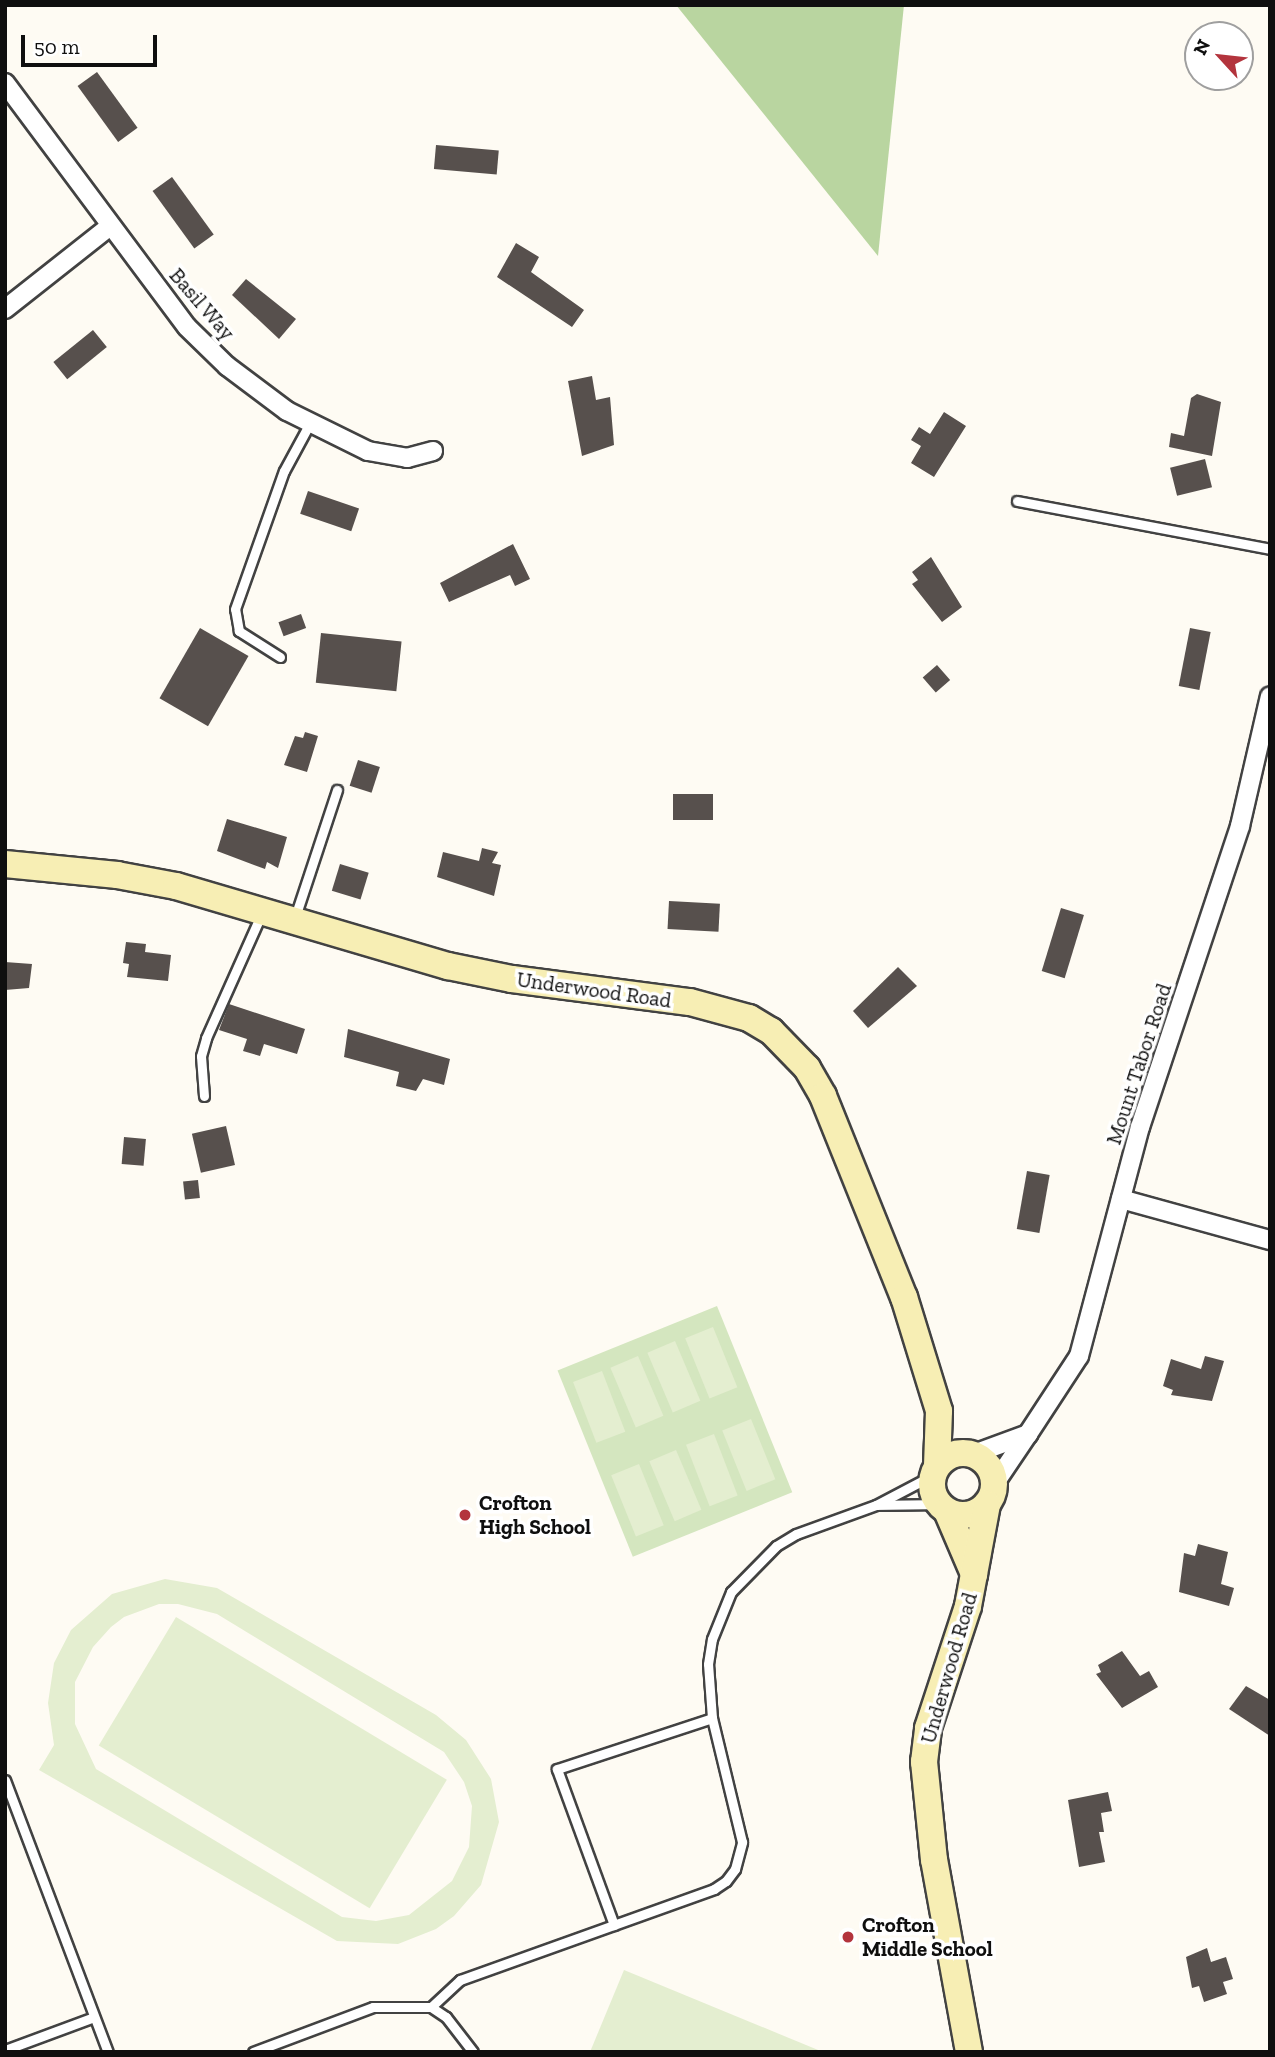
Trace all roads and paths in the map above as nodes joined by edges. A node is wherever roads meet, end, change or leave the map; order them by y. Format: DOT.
graph roads {
  1 [pos="5,83"];
  2 [pos="109,227"];
  3 [pos="5,309"];
  4 [pos="310,423"];
  5 [pos="433,451"];
  6 [pos="1017,501"];
  7 [pos="1270,549"];
  8 [pos="280,657"];
  9 [pos="1270,696"];
  10 [pos="337,790"];
  11 [pos="5,864"];
  12 [pos="262,911"];
  13 [pos="293,921"];
  14 [pos="204,1096"];
  15 [pos="1122,1199"];
  16 [pos="1270,1240"];
  17 [pos="939,1411"];
  18 [pos="1028,1434"];
  19 [pos="972,1453"];
  20 [pos="935,1471"];
  21 [pos="991,1494"];
  22 [pos="876,1505"];
  23 [pos="943,1508"];
  24 [pos="974,1574"];
  25 [pos="712,1718"];
  26 [pos="5,1780"];
  27 [pos="614,1925"];
  28 [pos="431,2007"];
  29 [pos="94,2017"];
  30 [pos="5,2050"];
  31 [pos="108,2052"];
  32 [pos="253,2052"];
  33 [pos="473,2052"];
  34 [pos="969,2052"];
  1 -- 2 [label="street, Basil Way"];
  2 -- 3 [label="street"];
  2 -- 4 [label="street, Basil Way"];
  4 -- 5 [label="street, Basil Way"];
  4 -- 8 [label="lane"];
  6 -- 7 [label="lane"];
  9 -- 15 [label="street, Mount Tabor Road"];
  10 -- 13 [label="lane"];
  11 -- 12 [label="street, Underwood Road"];
  12 -- 13 [label="street, Underwood Road"];
  12 -- 14 [label="lane"];
  13 -- 17 [label="street, Underwood Road"];
  15 -- 16 [label="street"];
  15 -- 18 [label="street, Mount Tabor Road"];
  17 -- 19 [label="street, Underwood Road"];
  17 -- 20 [label="street, Underwood Road"];
  18 -- 19 [label="street"];
  18 -- 21 [label="street, Mount Tabor Road"];
  19 -- 20 [label="street"];
  19 -- 21 [label="street"];
  20 -- 22 [label="lane"];
  20 -- 23 [label="street"];
  21 -- 23 [label="street"];
  21 -- 24 [label="street, Underwood Road"];
  22 -- 23 [label="lane"];
  22 -- 25 [label="lane"];
  23 -- 24 [label="street, Underwood Road"];
  24 -- 34 [label="street, Underwood Road"];
  25 -- 27 [label="lane"];
  25 -- 27 [label="lane"];
  26 -- 29 [label="lane"];
  27 -- 28 [label="lane"];
  28 -- 32 [label="lane"];
  28 -- 33 [label="lane"];
  29 -- 30 [label="lane"];
  29 -- 31 [label="lane"];
}
